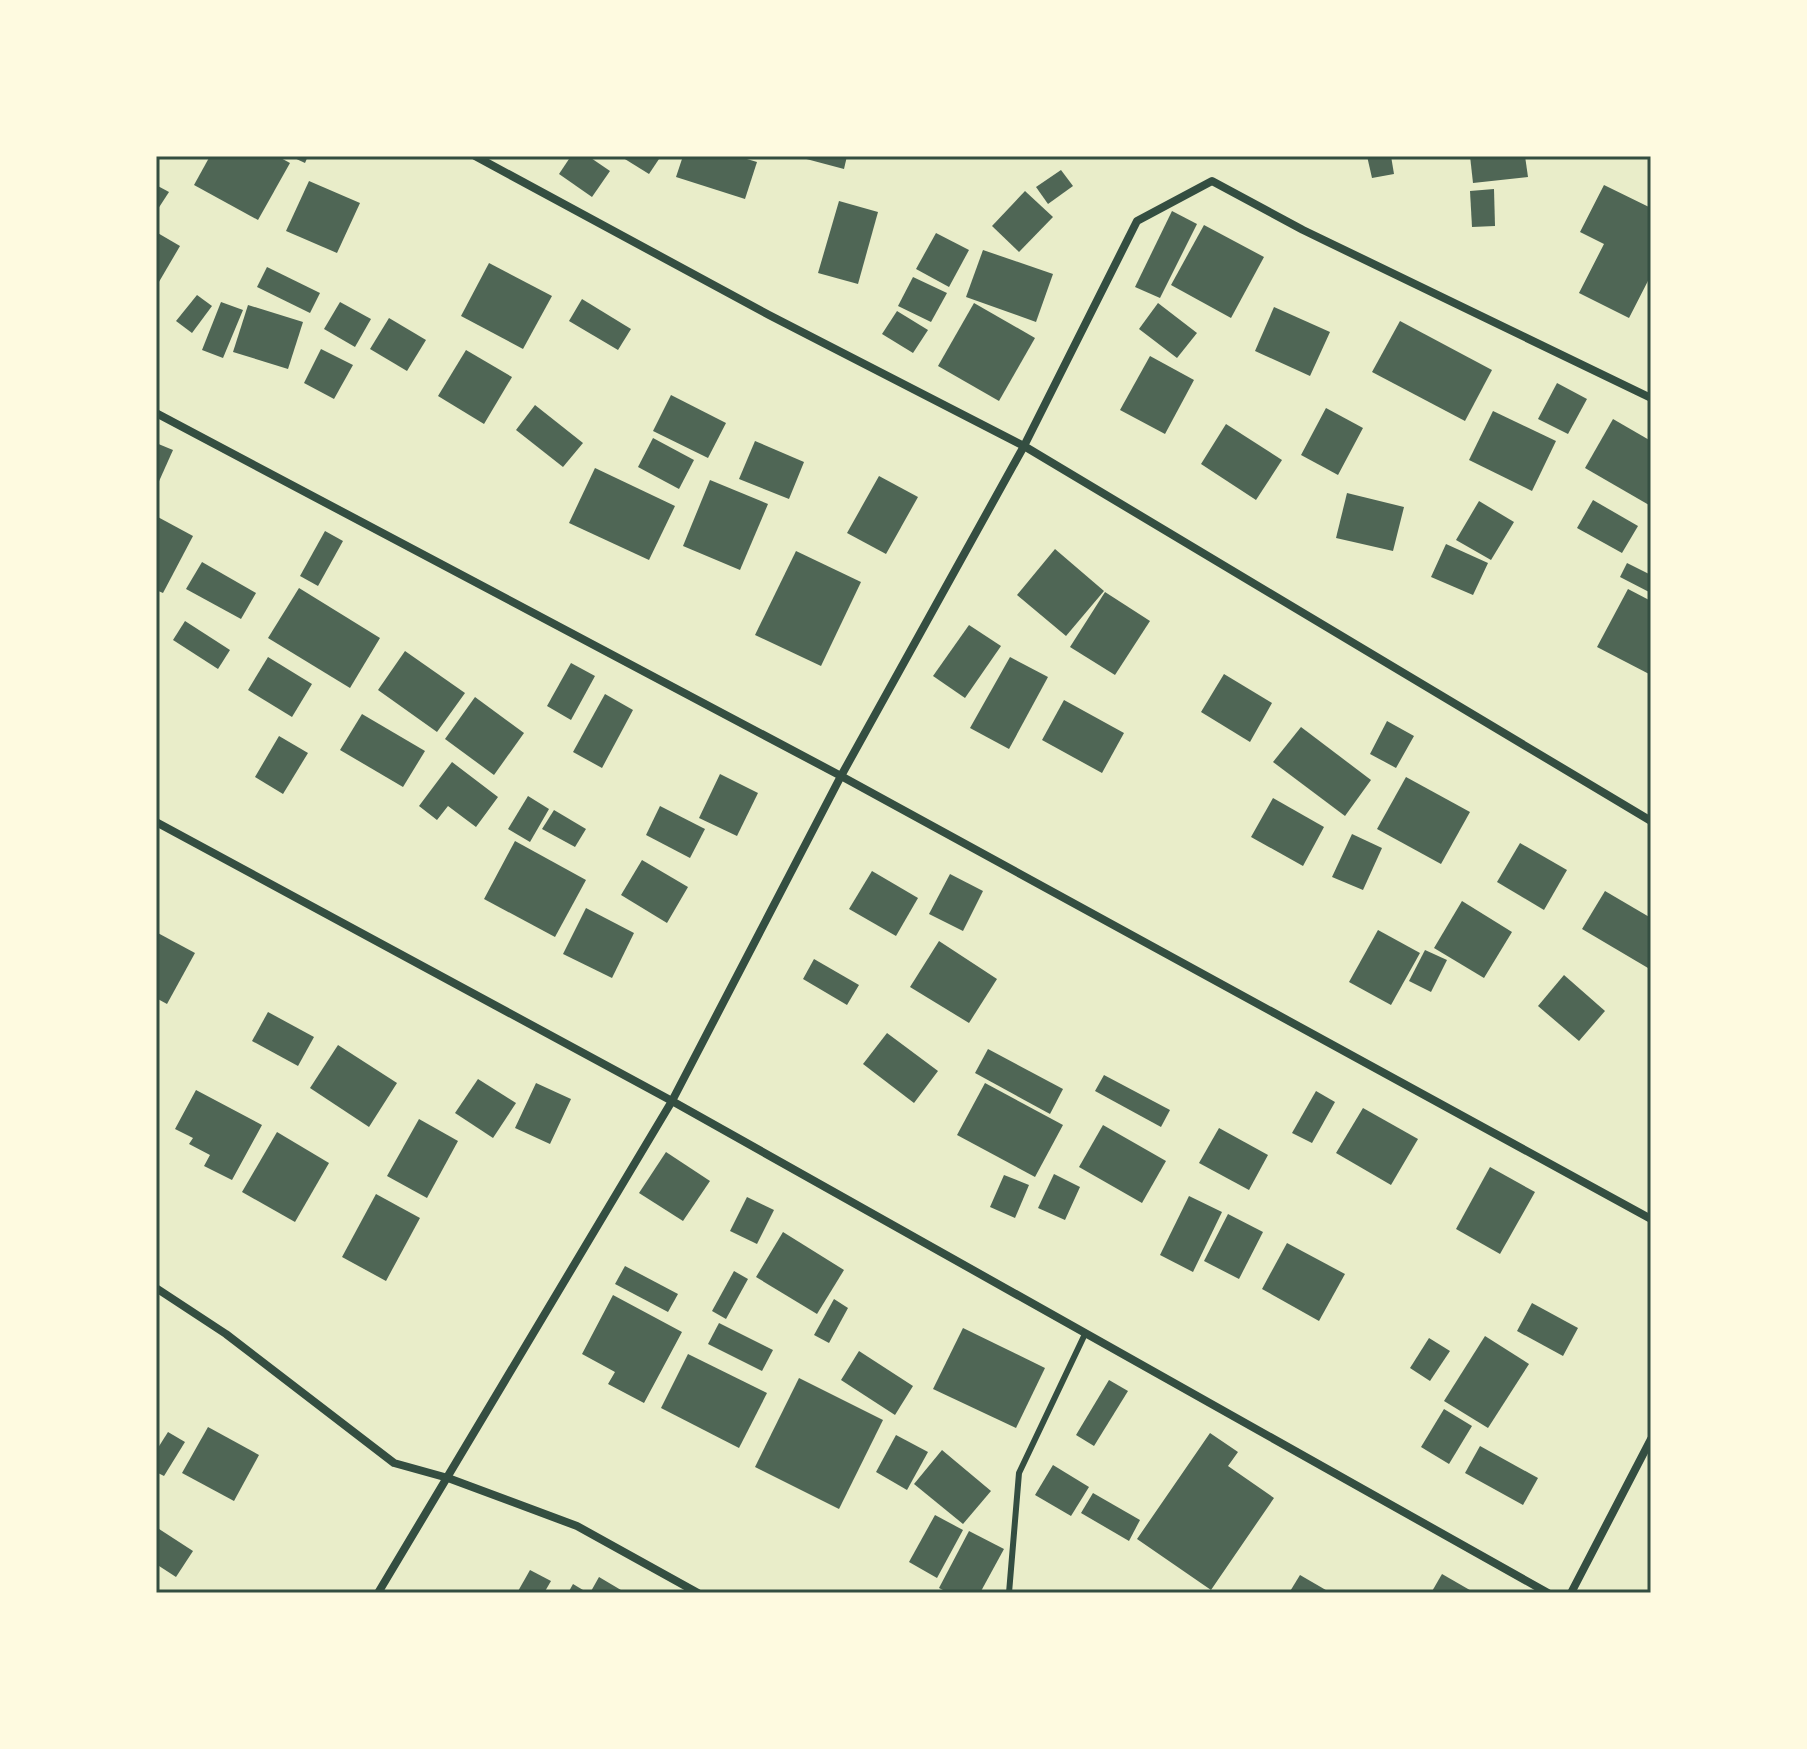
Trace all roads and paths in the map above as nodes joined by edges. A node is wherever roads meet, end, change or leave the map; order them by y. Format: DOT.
graph roads {
  1 [pos="475,156"];
  2 [pos="1651,398"];
  3 [pos="156,413"];
  4 [pos="1024,446"];
  5 [pos="841,776"];
  6 [pos="1651,821"];
  7 [pos="156,822"];
  8 [pos="672,1101"];
  9 [pos="1651,1219"];
  10 [pos="156,1288"];
  11 [pos="1085,1334"];
  12 [pos="1651,1439"];
  13 [pos="448,1478"];
  14 [pos="378,1593"];
  15 [pos="698,1593"];
  16 [pos="1009,1593"];
  17 [pos="1548,1593"];
  18 [pos="1571,1593"];
  1 -- 4 [label="street"];
  2 -- 4 [label="street"];
  3 -- 5 [label="street"];
  4 -- 5 [label="street"];
  4 -- 6 [label="street"];
  5 -- 8 [label="street"];
  5 -- 9 [label="street"];
  7 -- 8 [label="street"];
  8 -- 11 [label="street"];
  8 -- 13 [label="street"];
  10 -- 13 [label="street"];
  11 -- 16 [label="lane"];
  11 -- 17 [label="street"];
  12 -- 18 [label="street"];
  13 -- 14 [label="street"];
  13 -- 15 [label="street"];
}
